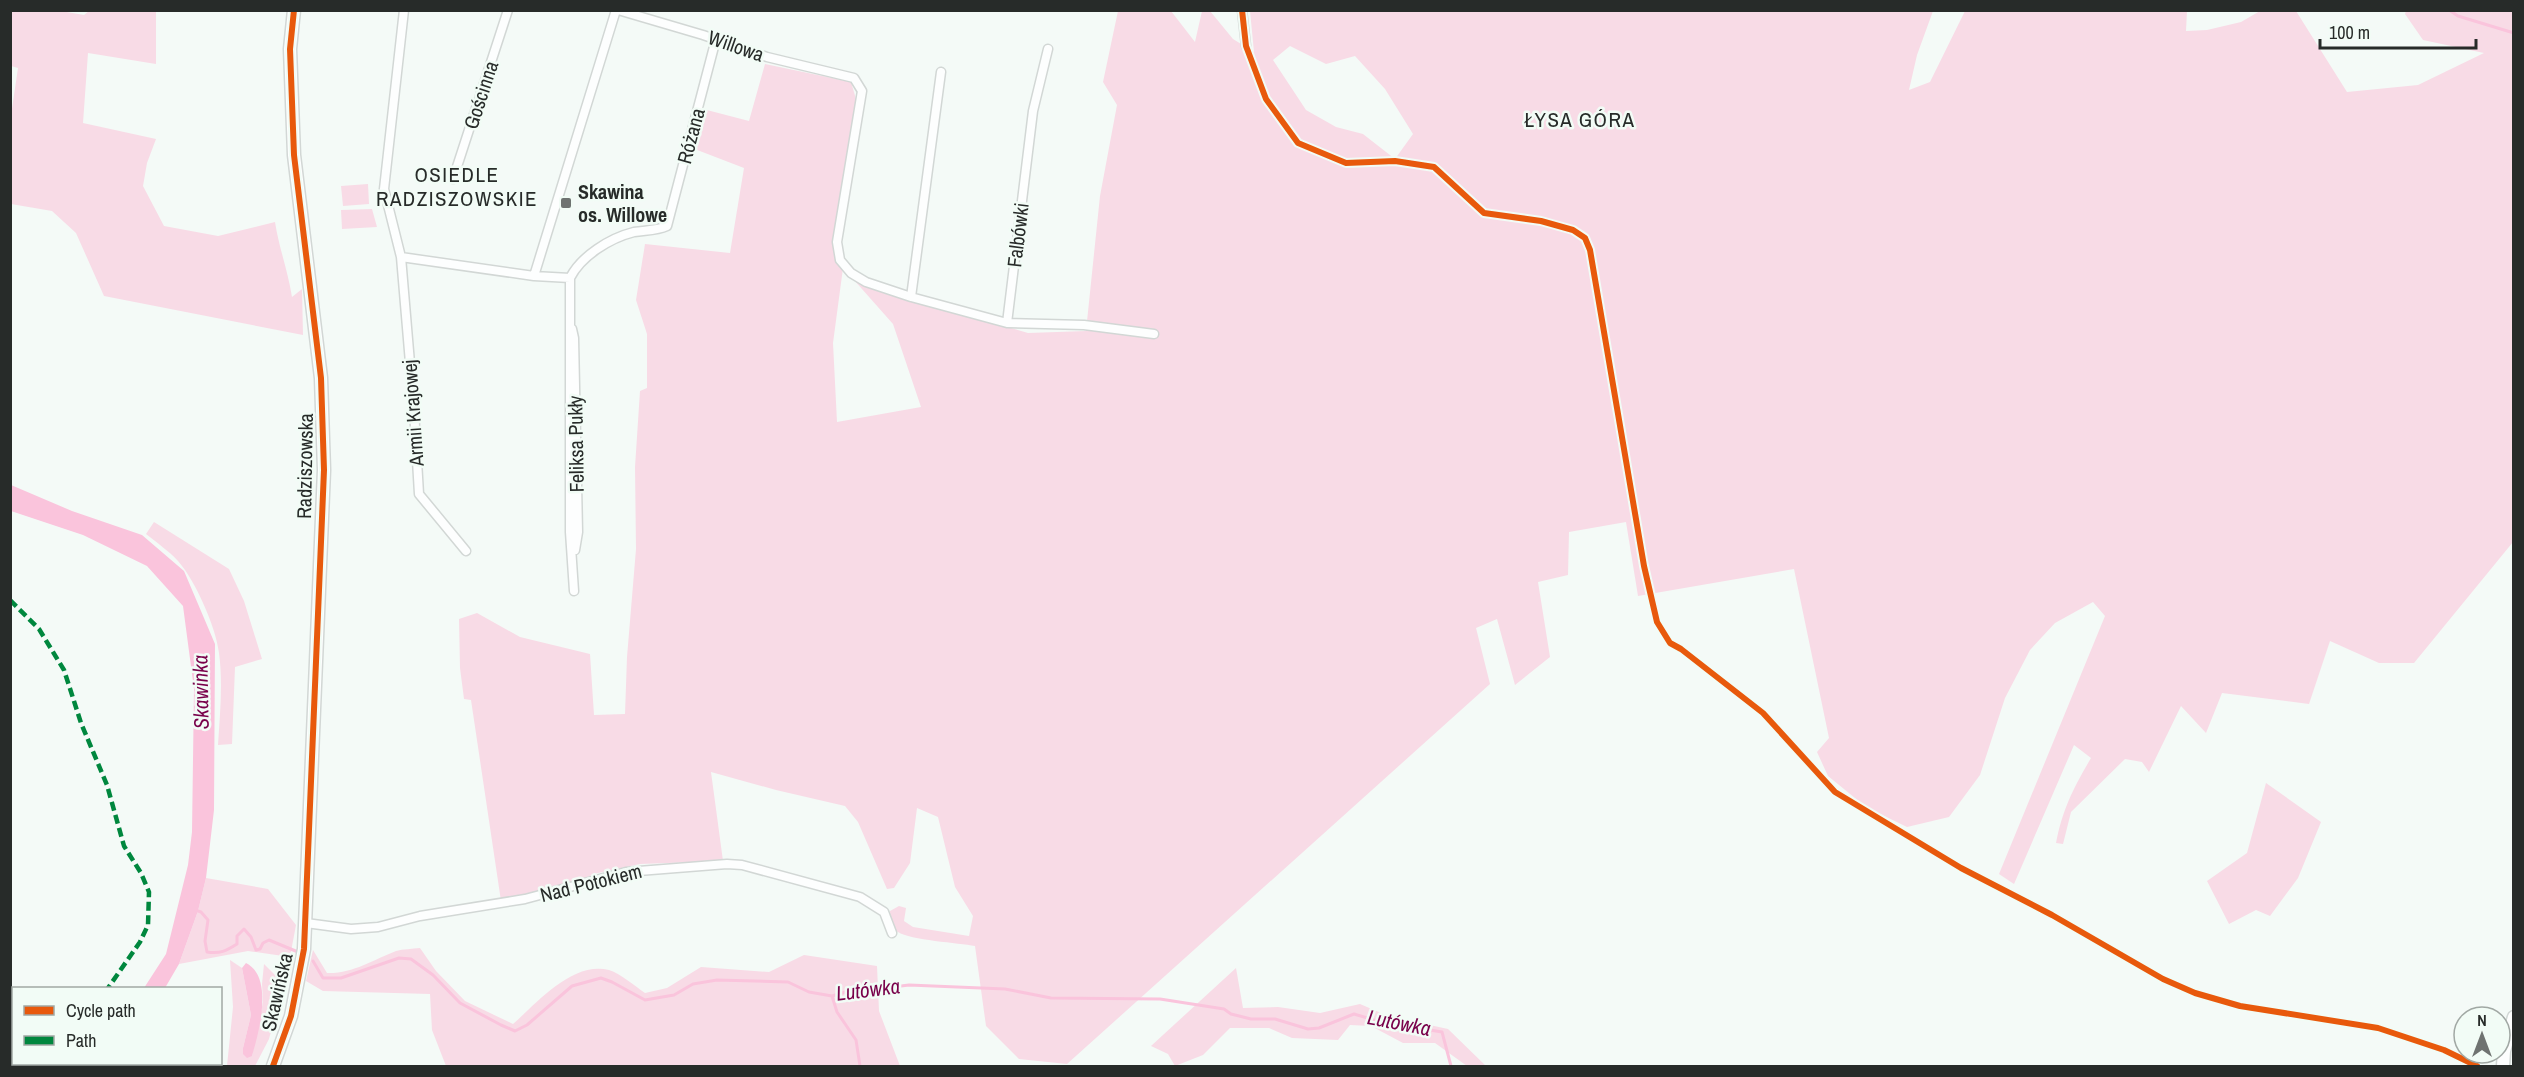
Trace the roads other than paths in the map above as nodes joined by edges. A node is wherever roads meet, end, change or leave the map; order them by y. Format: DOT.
graph roads {
  1 [pos="294,10"];
  2 [pos="404,10"];
  3 [pos="508,10"];
  4 [pos="617,10"];
  5 [pos="1242,10"];
  6 [pos="716,39"];
  7 [pos="1246,46"];
  8 [pos="1048,49"];
  9 [pos="941,72"];
  10 [pos="453,179"];
  11 [pos="401,257"];
  12 [pos="534,276"];
  13 [pos="570,278"];
  14 [pos="911,297"];
  15 [pos="1007,323"];
  16 [pos="1154,334"];
  17 [pos="466,551"];
  18 [pos="574,591"];
  19 [pos="306,923"];
  20 [pos="892,933"];
  21 [pos="2514,1017"];
  22 [pos="273,1066"];
  23 [pos="2503,1066"];
  1 -- 19 [label="street, Radziszowska"];
  2 -- 11 [label="street, Armii Krajowej"];
  3 -- 10 [label="street, Gościnna"];
  4 -- 6 [label="street, Willowa"];
  4 -- 12 [label="street"];
  5 -- 7 [label="street"];
  6 -- 13 [label="street, Różana"];
  6 -- 14 [label="street, Willowa"];
  8 -- 15 [label="street, Falbówki"];
  9 -- 14 [label="street"];
  11 -- 12 [label="street"];
  11 -- 17 [label="street, Armii Krajowej"];
  12 -- 13 [label="street"];
  13 -- 18 [label="street, Feliksa Pukły"];
  14 -- 15 [label="street"];
  15 -- 16 [label="street"];
  19 -- 20 [label="street, Nad Potokiem"];
  19 -- 22 [label="street, Skawińska"];
  21 -- 23 [label="street"];
}
